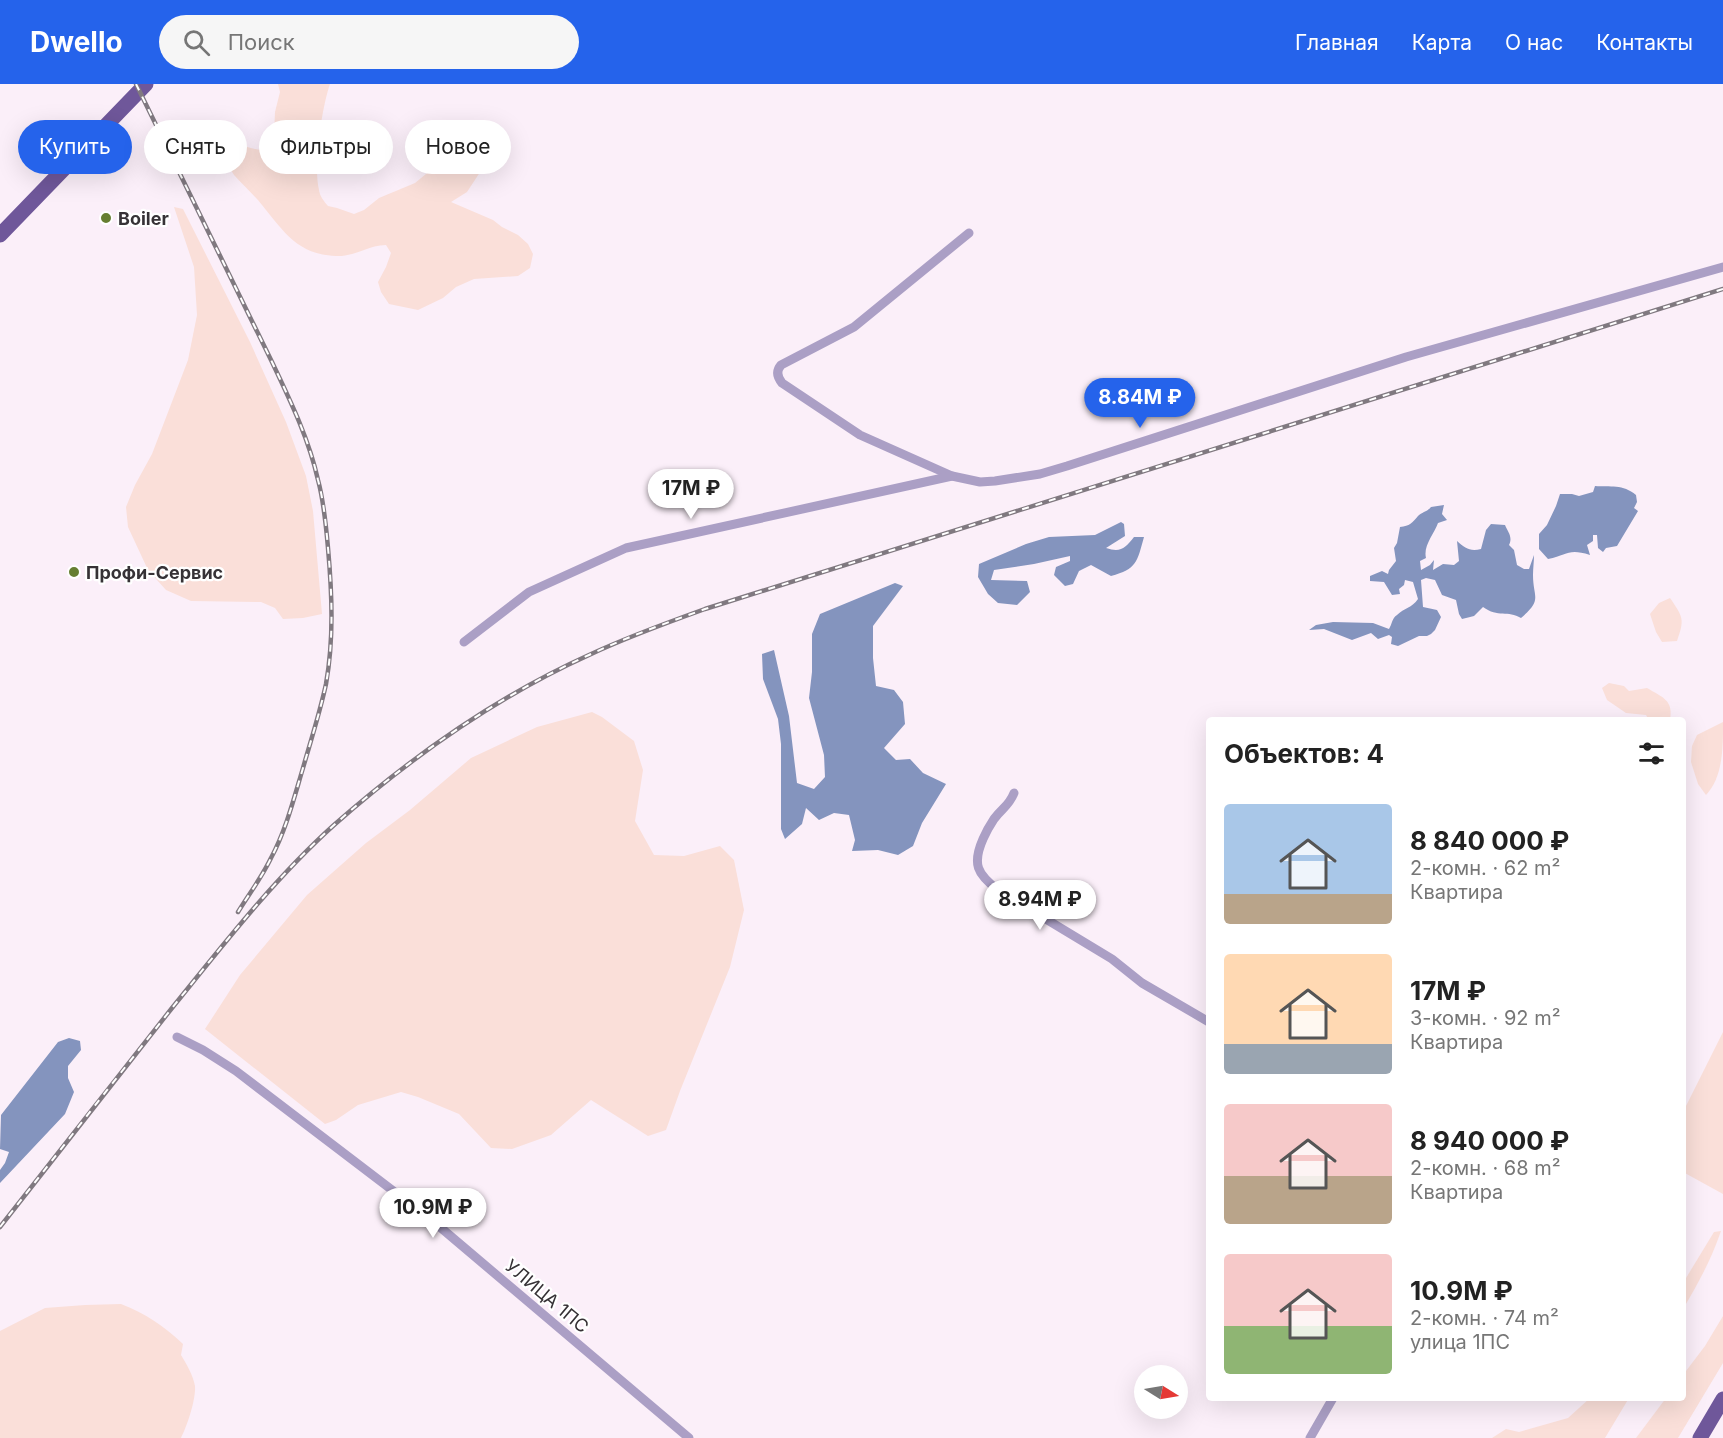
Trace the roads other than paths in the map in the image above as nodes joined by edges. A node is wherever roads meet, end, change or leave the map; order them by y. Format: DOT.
graph roads {
  1 [pos="146,84"];
  2 [pos="969,233"];
  3 [pos="0,235"];
  4 [pos="1723,267"];
  5 [pos="952,476"];
  6 [pos="464,642"];
  7 [pos="1014,793"];
  8 [pos="1206,1020"];
  9 [pos="177,1037"];
  10 [pos="1723,1400"];
  11 [pos="1331,1401"];
  12 [pos="689,1438"];
  13 [pos="1310,1438"];
  14 [pos="1700,1438"];
  1 -- 3 [label="main road"];
  2 -- 5 [label="street"];
  4 -- 5 [label="street"];
  5 -- 6 [label="street"];
  7 -- 8 [label="street"];
  9 -- 12 [label="street, УЛИЦА 1ПС"];
  10 -- 14 [label="main road"];
  11 -- 13 [label="street"];
}
